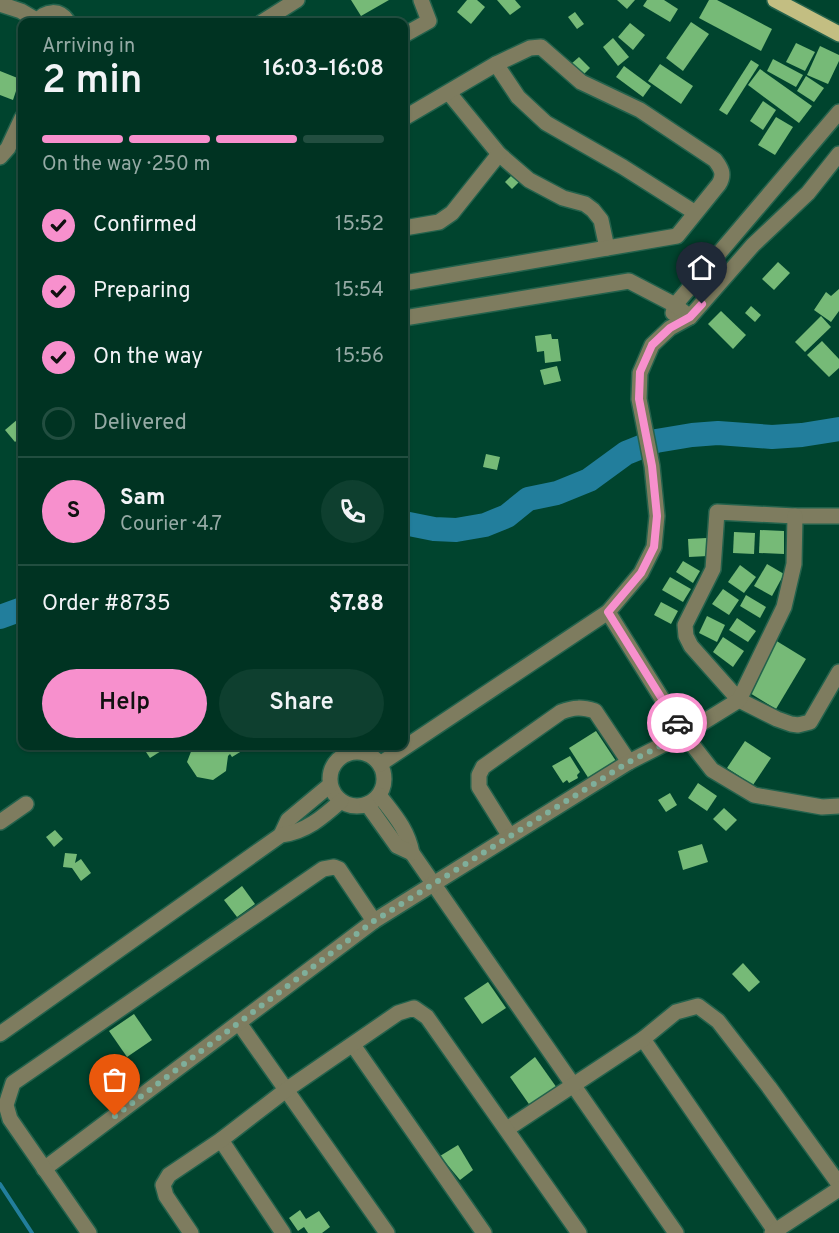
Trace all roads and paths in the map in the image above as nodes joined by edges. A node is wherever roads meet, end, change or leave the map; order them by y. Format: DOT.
graph roads {
  1 [pos="69,0"];
  2 [pos="297,0"];
  3 [pos="420,0"];
  4 [pos="775,0"];
  5 [pos="0,4"];
  6 [pos="32,18"];
  7 [pos="41,18"];
  8 [pos="64,18"];
  9 [pos="268,18"];
  10 [pos="408,33"];
  11 [pos="839,34"];
  12 [pos="496,64"];
  13 [pos="449,93"];
  14 [pos="839,112"];
  15 [pos="408,116"];
  16 [pos="18,127"];
  17 [pos="499,154"];
  18 [pos="839,154"];
  19 [pos="0,157"];
  20 [pos="760,206"];
  21 [pos="694,212"];
  22 [pos="778,222"];
  23 [pos="408,227"];
  24 [pos="607,248"];
  25 [pos="408,283"];
  26 [pos="675,305"];
  27 [pos="408,317"];
  28 [pos="690,317"];
  29 [pos="670,328"];
  30 [pos="795,516"];
  31 [pos="839,516"];
  32 [pos="608,612"];
  33 [pos="839,672"];
  34 [pos="739,699"];
  35 [pos="684,734"];
  36 [pos="408,745"];
  37 [pos="401,750"];
  38 [pos="629,762"];
  39 [pos="380,764"];
  40 [pos="330,785"];
  41 [pos="373,800"];
  42 [pos="341,801"];
  43 [pos="26,804"];
  44 [pos="839,806"];
  45 [pos="0,822"];
  46 [pos="281,835"];
  47 [pos="509,836"];
  48 [pos="433,883"];
  49 [pos="374,921"];
  50 [pos="239,1023"];
  51 [pos="0,1034"];
  52 [pos="643,1039"];
  53 [pos="353,1045"];
  54 [pos="573,1086"];
  55 [pos="286,1090"];
  56 [pos="507,1130"];
  57 [pos="221,1140"];
  58 [pos="44,1169"];
  59 [pos="839,1184"];
  60 [pos="839,1189"];
  61 [pos="774,1232"];
  62 [pos="89,1233"];
  63 [pos="191,1233"];
  64 [pos="283,1233"];
  65 [pos="387,1233"];
  66 [pos="484,1233"];
  67 [pos="579,1233"];
  68 [pos="676,1233"];
  1 -- 8 [label="street"];
  2 -- 9 [label="street"];
  3 -- 10 [label="street"];
  4 -- 11 [label="main road"];
  5 -- 6 [label="street"];
  7 -- 8 [label="street"];
  12 -- 13 [label="street"];
  12 -- 21 [label="street"];
  12 -- 21 [label="street"];
  13 -- 15 [label="street"];
  13 -- 17 [label="street"];
  14 -- 20 [label="street"];
  16 -- 19 [label="street"];
  17 -- 23 [label="street"];
  17 -- 24 [label="street"];
  18 -- 22 [label="street"];
  20 -- 22 [label="street"];
  20 -- 26 [label="street"];
  21 -- 24 [label="street"];
  22 -- 28 [label="street"];
  24 -- 25 [label="street"];
  26 -- 27 [label="street"];
  26 -- 28 [label="street"];
  26 -- 29 [label="street"];
  28 -- 29 [label="street"];
  29 -- 32 [label="street"];
  30 -- 31 [label="street"];
  30 -- 34 [label="street"];
  30 -- 34 [label="street"];
  32 -- 35 [label="street"];
  32 -- 36 [label="street"];
  33 -- 34 [label="street"];
  34 -- 35 [label="street"];
  35 -- 38 [label="street"];
  35 -- 44 [label="street"];
  37 -- 39 [label="street"];
  38 -- 47 [label="street"];
  38 -- 47 [label="street"];
  39 -- 40 [label="street"];
  39 -- 41 [label="street"];
  40 -- 42 [label="street"];
  40 -- 46 [label="street"];
  41 -- 42 [label="street"];
  41 -- 48 [label="street"];
  42 -- 46 [label="street"];
  43 -- 45 [label="street"];
  46 -- 51 [label="street"];
  47 -- 48 [label="street"];
  48 -- 49 [label="street"];
  48 -- 54 [label="street"];
  49 -- 50 [label="street"];
  49 -- 58 [label="street"];
  50 -- 55 [label="street"];
  50 -- 58 [label="street"];
  52 -- 54 [label="street"];
  52 -- 59 [label="street"];
  52 -- 61 [label="street"];
  53 -- 55 [label="street"];
  53 -- 56 [label="street"];
  53 -- 66 [label="street"];
  54 -- 56 [label="street"];
  54 -- 68 [label="street"];
  55 -- 57 [label="street"];
  55 -- 65 [label="street"];
  56 -- 67 [label="street"];
  57 -- 63 [label="street"];
  57 -- 64 [label="street"];
  58 -- 62 [label="street"];
  60 -- 61 [label="street"];
}
